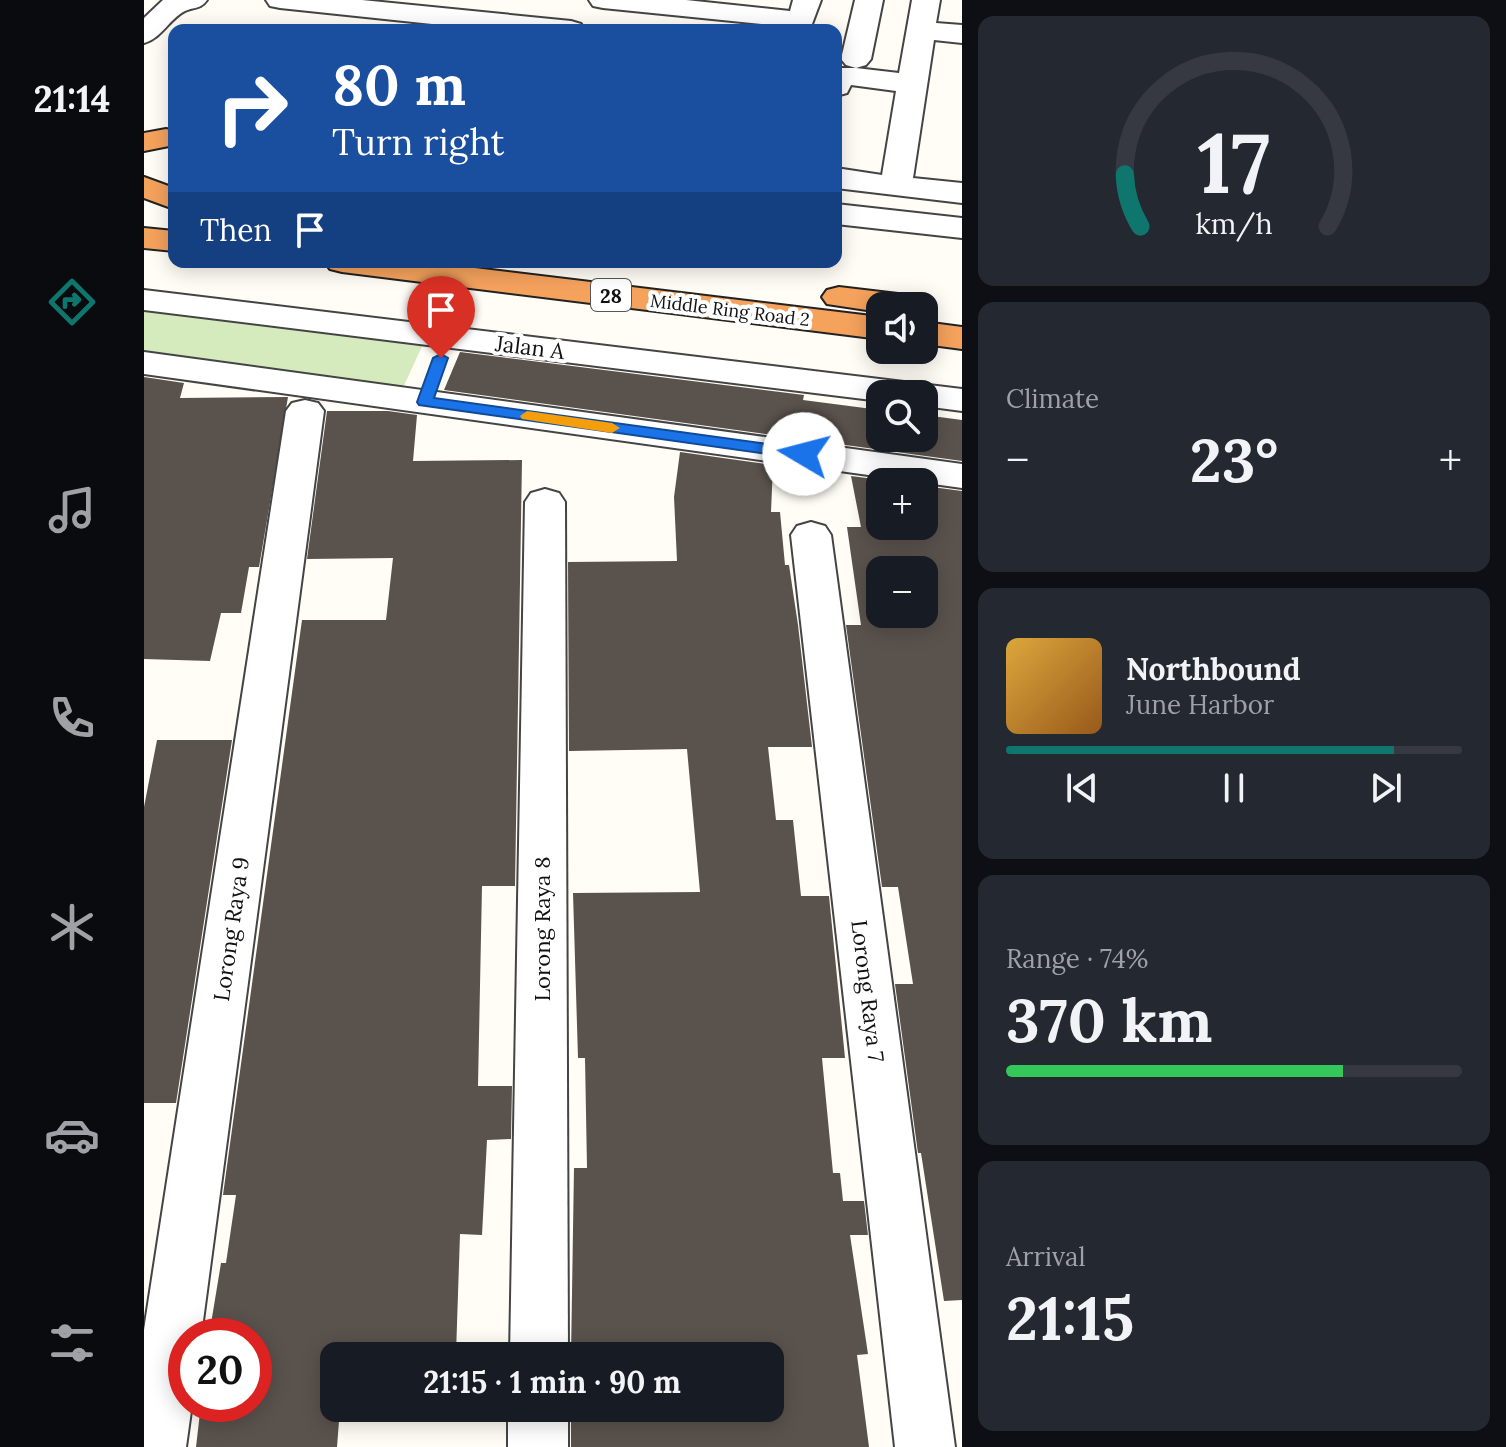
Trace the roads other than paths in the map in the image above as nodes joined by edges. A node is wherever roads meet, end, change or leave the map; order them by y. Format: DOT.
graph roads {
  1 [pos="193,0"];
  2 [pos="278,0"];
  3 [pos="551,0"];
  4 [pos="603,0"];
  5 [pos="807,0"];
  6 [pos="869,0"];
  7 [pos="926,0"];
  8 [pos="672,3"];
  9 [pos="409,22"];
  10 [pos="275,24"];
  11 [pos="461,24"];
  12 [pos="540,24"];
  13 [pos="920,30"];
  14 [pos="144,34"];
  15 [pos="962,34"];
  16 [pos="846,58"];
  17 [pos="914,74"];
  18 [pos="842,76"];
  19 [pos="842,179"];
  20 [pos="896,186"];
  21 [pos="144,187"];
  22 [pos="962,193"];
  23 [pos="168,197"];
  24 [pos="144,214"];
  25 [pos="842,215"];
  26 [pos="962,228"];
  27 [pos="161,237"];
  28 [pos="391,268"];
  29 [pos="603,268"];
  30 [pos="144,300"];
  31 [pos="866,300"];
  32 [pos="938,309"];
  33 [pos="962,312"];
  34 [pos="866,326"];
  35 [pos="938,335"];
  36 [pos="962,338"];
  37 [pos="144,363"];
  38 [pos="437,369"];
  39 [pos="866,391"];
  40 [pos="938,397"];
  41 [pos="962,400"];
  42 [pos="305,411"];
  43 [pos="962,476"];
  44 [pos="545,502"];
  45 [pos="811,535"];
  46 [pos="539,1342"];
  47 [pos="538,1422"];
  48 [pos="156,1447"];
  49 [pos="538,1447"];
  50 [pos="925,1447"];
  1 -- 14 [label="street"];
  2 -- 9 [label="street"];
  2 -- 10 [label="street"];
  3 -- 12 [label="street"];
  4 -- 8 [label="street"];
  5 -- 8 [label="street"];
  6 -- 16 [label="street"];
  7 -- 13 [label="street"];
  9 -- 11 [label="street"];
  13 -- 15 [label="street"];
  13 -- 17 [label="street"];
  16 -- 17 [label="street"];
  17 -- 18 [label="street"];
  17 -- 20 [label="street"];
  19 -- 20 [label="street"];
  20 -- 22 [label="street"];
  21 -- 23 [label="highway"];
  24 -- 27 [label="highway"];
  25 -- 26 [label="street"];
  28 -- 34 [label="highway, Middle Ring Road 2 / 28"];
  29 -- 31 [label="highway, Middle Ring Road 2 / 28"];
  30 -- 38 [label="street, Jalan A"];
  32 -- 33 [label="highway"];
  35 -- 36 [label="highway"];
  37 -- 38 [label="street"];
  38 -- 39 [label="street, Jalan A"];
  38 -- 43 [label="street"];
  40 -- 41 [label="street"];
  42 -- 48 [label="street, Lorong Raya 9"];
  44 -- 46 [label="street, Lorong Raya 8"];
  45 -- 50 [label="street, Lorong Raya 7"];
  47 -- 49 [label="street"];
}
